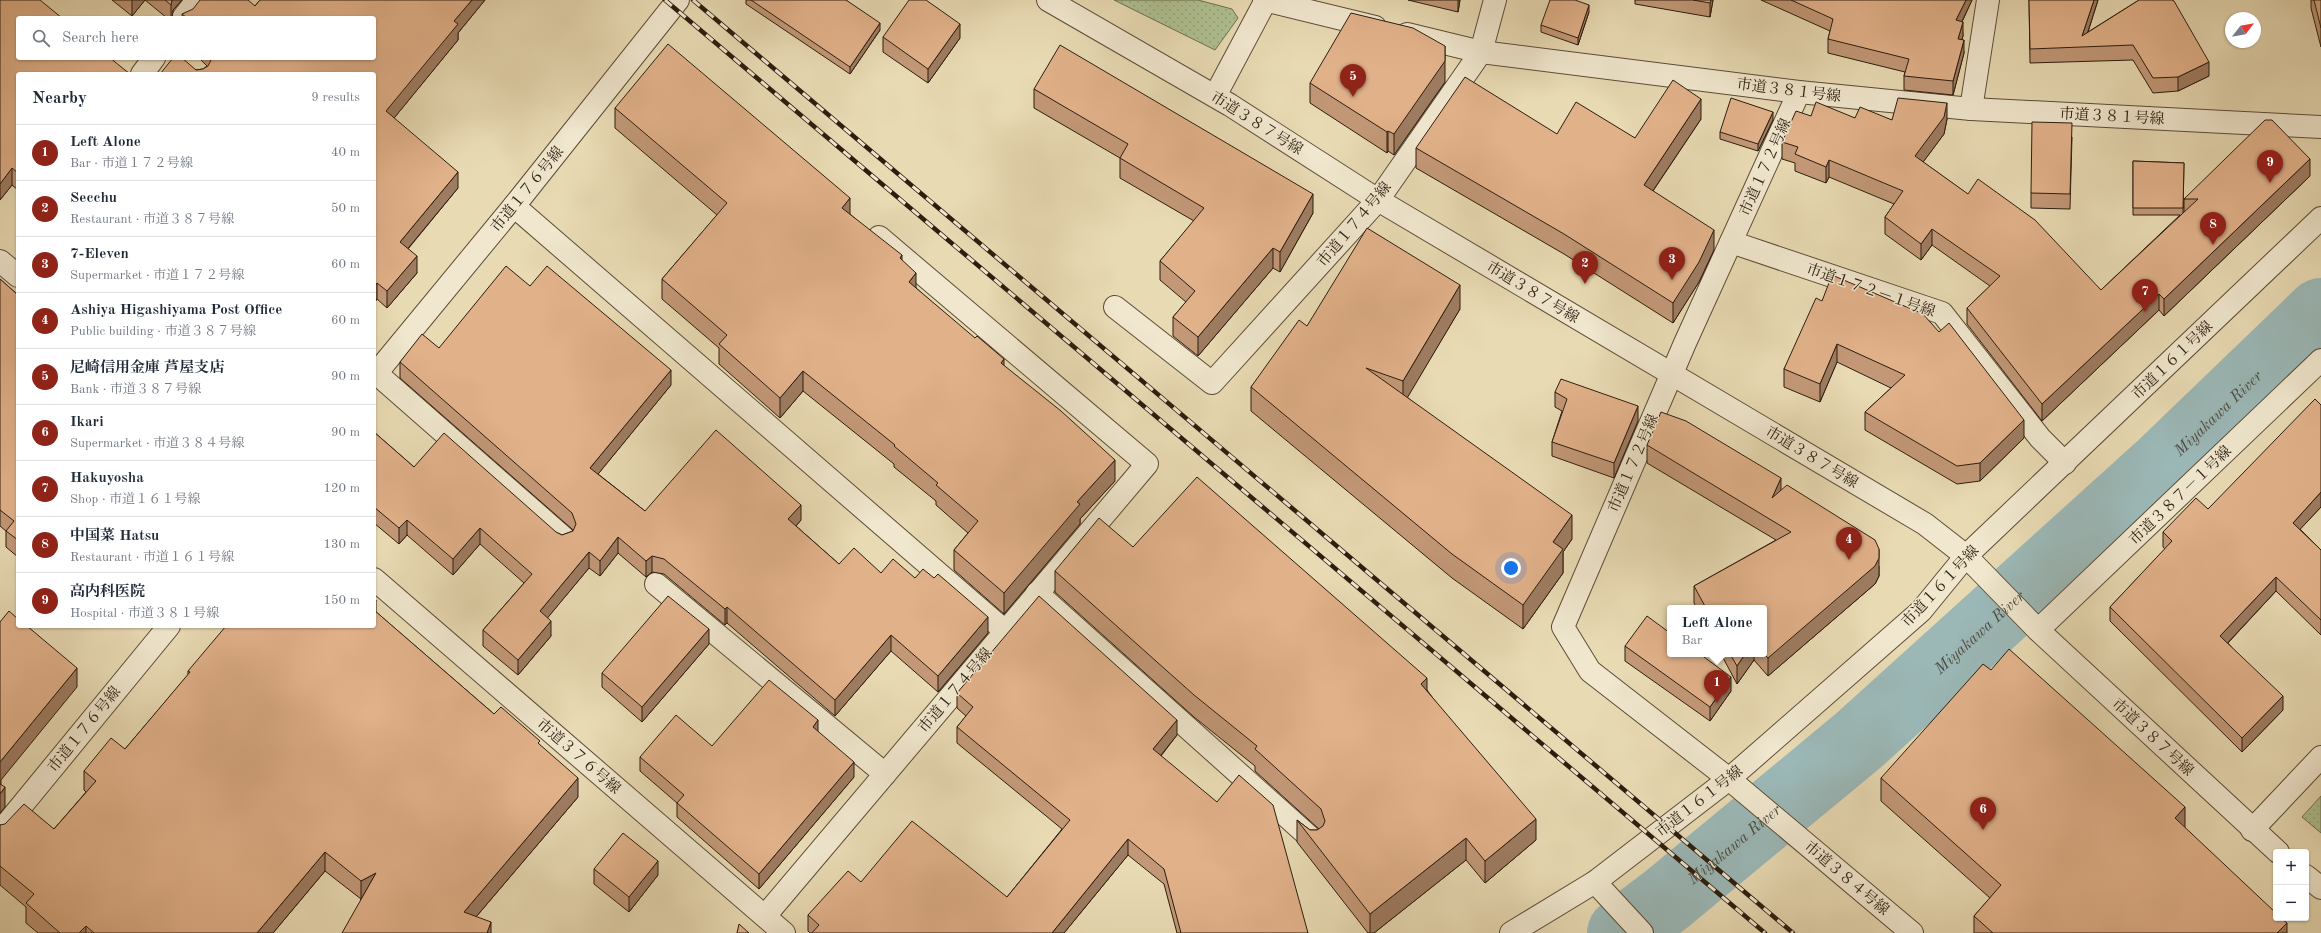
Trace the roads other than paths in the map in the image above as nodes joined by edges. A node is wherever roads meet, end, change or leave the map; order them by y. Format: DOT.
graph roads {
  1 [pos="197,0"];
  2 [pos="678,0"];
  3 [pos="1048,0"];
  4 [pos="1265,0"];
  5 [pos="1496,0"];
  6 [pos="1988,0"];
  7 [pos="185,16"];
  8 [pos="1481,52"];
  9 [pos="152,60"];
  10 [pos="144,72"];
  11 [pos="1799,92"];
  12 [pos="1215,96"];
  13 [pos="1971,109"];
  14 [pos="2321,127"];
  15 [pos="1378,200"];
  16 [pos="514,206"];
  17 [pos="2321,218"];
  18 [pos="871,231"];
  19 [pos="1731,242"];
  20 [pos="1115,307"];
  21 [pos="2321,360"];
  22 [pos="376,373"];
  23 [pos="1672,374"];
  24 [pos="376,375"];
  25 [pos="2065,463"];
  26 [pos="564,538"];
  27 [pos="1966,556"];
  28 [pos="376,581"];
  29 [pos="656,584"];
  30 [pos="1037,593"];
  31 [pos="2033,625"];
  32 [pos="167,628"];
  33 [pos="1005,631"];
  34 [pos="2321,757"];
  35 [pos="885,774"];
  36 [pos="1729,779"];
  37 [pos="2252,830"];
  38 [pos="0,832"];
  39 [pos="1313,840"];
  40 [pos="2274,849"];
  41 [pos="2309,878"];
  42 [pos="1595,882"];
  43 [pos="2321,888"];
  44 [pos="765,916"];
  45 [pos="784,933"];
  46 [pos="1511,933"];
  47 [pos="1642,933"];
  48 [pos="1912,933"];
  1 -- 7 [label="street"];
  2 -- 16 [label="street, 市道１７６号線"];
  3 -- 12 [label="street, 市道３８７号線"];
  4 -- 8 [label="street, 市道３８１号線"];
  4 -- 12 [label="street"];
  5 -- 8 [label="street, 市道１７４号線"];
  6 -- 13 [label="street"];
  8 -- 11 [label="street, 市道３８１号線"];
  8 -- 15 [label="street, 市道１７４号線"];
  9 -- 10 [label="street"];
  11 -- 13 [label="street, 市道３８１号線"];
  11 -- 19 [label="street, 市道１７２号線"];
  12 -- 15 [label="street, 市道３８７号線"];
  13 -- 14 [label="street, 市道３８１号線"];
  15 -- 20 [label="street, 市道１７４号線"];
  15 -- 23 [label="street, 市道３８７号線"];
  16 -- 22 [label="street, 市道１７６号線"];
  16 -- 33 [label="street"];
  17 -- 25 [label="street, 市道１６１号線"];
  18 -- 30 [label="street, 市道１７４号線"];
  19 -- 23 [label="street, 市道１７２号線"];
  19 -- 25 [label="street, 市道１７２－１号線"];
  21 -- 31 [label="street, 市道３８７－１号線"];
  23 -- 27 [label="street, 市道３８７号線"];
  23 -- 36 [label="street, 市道１７２号線"];
  24 -- 26 [label="street"];
  25 -- 27 [label="street, 市道１６１号線"];
  27 -- 31 [label="street, 市道３８７号線"];
  27 -- 36 [label="street, 市道１６１号線"];
  28 -- 44 [label="street, 市道３７６号線"];
  29 -- 35 [label="street"];
  30 -- 33 [label="street, 市道１７４号線"];
  30 -- 39 [label="street"];
  31 -- 37 [label="street, 市道３８７号線"];
  32 -- 38 [label="street, 市道１７６号線"];
  33 -- 35 [label="street, 市道１７４号線"];
  34 -- 37 [label="street"];
  35 -- 44 [label="street, 市道１７４号線"];
  36 -- 42 [label="street, 市道１６１号線"];
  36 -- 48 [label="street, 市道３８４号線"];
  37 -- 40 [label="street, 市道３８７号線"];
  41 -- 43 [label="street"];
  42 -- 46 [label="street, 市道１６１号線"];
  42 -- 47 [label="street"];
  44 -- 45 [label="street, 市道３７６号線"];
}
